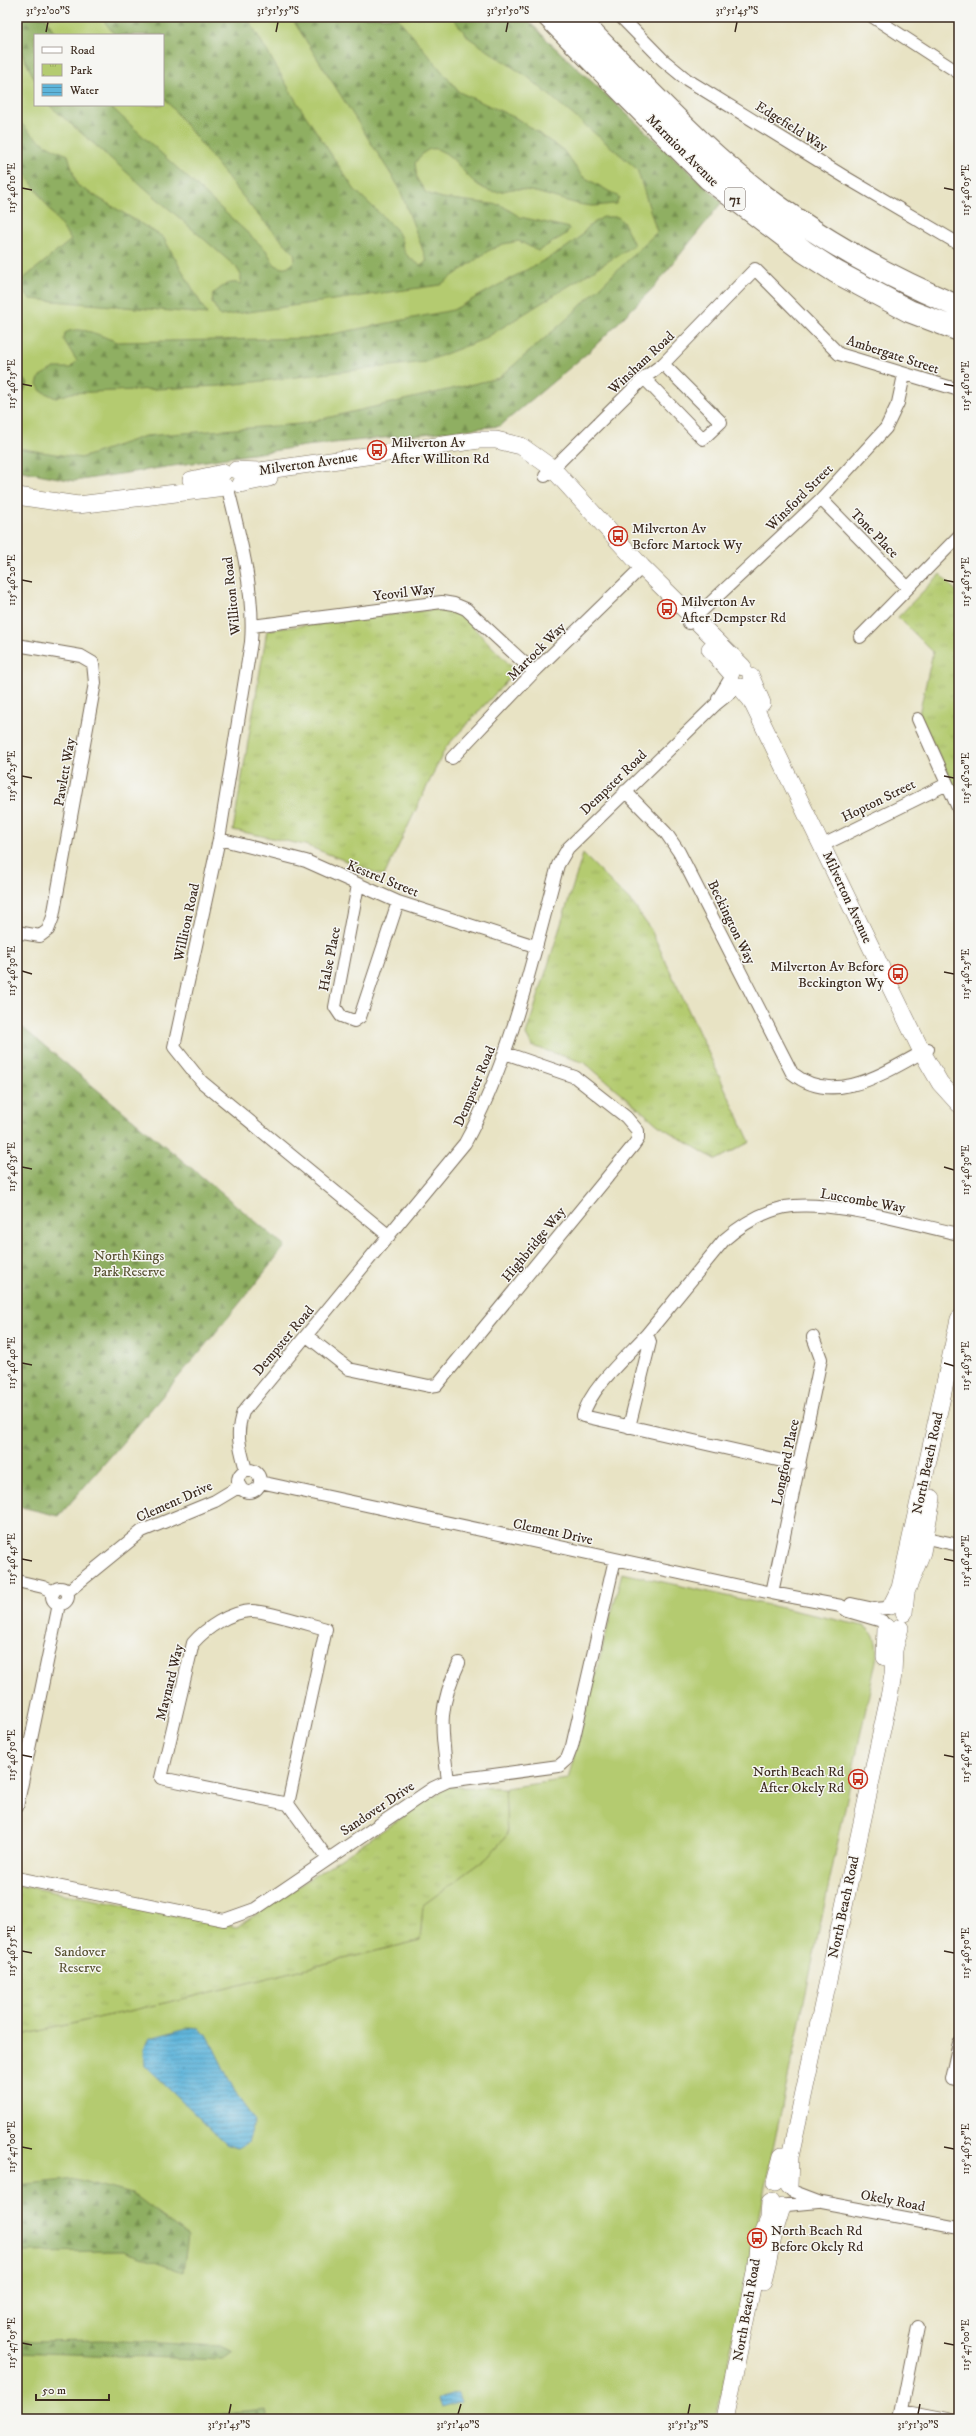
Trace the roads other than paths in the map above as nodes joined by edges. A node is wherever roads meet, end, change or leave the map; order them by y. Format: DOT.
graph roads {
  1 [pos="549,17"];
  2 [pos="576,17"];
  3 [pos="621,17"];
  4 [pos="873,17"];
  5 [pos="959,73"];
  6 [pos="959,244"];
  7 [pos="755,269"];
  8 [pos="959,307"];
  9 [pos="959,330"];
  10 [pos="663,364"];
  11 [pos="904,375"];
  12 [pos="644,378"];
  13 [pos="959,390"];
  14 [pos="549,472"];
  15 [pos="232,482"];
  16 [pos="17,488"];
  17 [pos="17,496"];
  18 [pos="821,499"];
  19 [pos="959,536"];
  20 [pos="639,570"];
  21 [pos="908,588"];
  22 [pos="691,621"];
  23 [pos="252,626"];
  24 [pos="860,637"];
  25 [pos="17,646"];
  26 [pos="534,672"];
  27 [pos="739,678"];
  28 [pos="918,719"];
  29 [pos="452,758"];
  30 [pos="947,784"];
  31 [pos="625,791"];
  32 [pos="959,810"];
  33 [pos="219,839"];
  34 [pos="827,842"];
  35 [pos="358,885"];
  36 [pos="398,902"];
  37 [pos="17,932"];
  38 [pos="535,946"];
  39 [pos="926,1050"];
  40 [pos="505,1054"];
  41 [pos="959,1091"];
  42 [pos="959,1104"];
  43 [pos="959,1234"];
  44 [pos="390,1236"];
  45 [pos="959,1319"];
  46 [pos="647,1334"];
  47 [pos="307,1336"];
  48 [pos="813,1337"];
  49 [pos="959,1371"];
  50 [pos="629,1427"];
  51 [pos="800,1465"];
  52 [pos="246,1470"];
  53 [pos="260,1482"];
  54 [pos="240,1486"];
  55 [pos="918,1537"];
  56 [pos="959,1545"];
  57 [pos="615,1559"];
  58 [pos="17,1581"];
  59 [pos="54,1592"];
  60 [pos="67,1592"];
  61 [pos="772,1593"];
  62 [pos="59,1604"];
  63 [pos="892,1617"];
  64 [pos="459,1663"];
  65 [pos="448,1781"];
  66 [pos="288,1804"];
  67 [pos="17,1807"];
  68 [pos="328,1859"];
  69 [pos="17,1878"];
  70 [pos="959,2043"];
  71 [pos="955,2080"];
  72 [pos="783,2196"];
  73 [pos="959,2228"];
  74 [pos="918,2327"];
  75 [pos="901,2414"];
  76 [pos="725,2419"];
  77 [pos="735,2419"];
  78 [pos="949,2419"];
  1 -- 9 [label="highway, Marmion Avenue / 71"];
  2 -- 8 [label="highway, Marmion Avenue / 71"];
  3 -- 6 [label="street, Edgefield Way"];
  4 -- 5 [label="street"];
  7 -- 10 [label="street, Winsham Road"];
  7 -- 11 [label="street, Ambergate Street"];
  10 -- 12 [label="street, Winsham Road"];
  10 -- 12 [label="street"];
  11 -- 13 [label="street, Ambergate Street"];
  11 -- 18 [label="street, Winsford Street"];
  12 -- 14 [label="street, Winsham Road"];
  14 -- 15 [label="street, Milverton Avenue"];
  14 -- 20 [label="street, Milverton Avenue"];
  15 -- 16 [label="street, Milverton Avenue"];
  15 -- 17 [label="street, Milverton Avenue"];
  15 -- 23 [label="street, Williton Road"];
  18 -- 21 [label="street, Tone Place"];
  18 -- 22 [label="street, Winsford Street"];
  19 -- 21 [label="street"];
  20 -- 22 [label="street, Milverton Avenue"];
  20 -- 26 [label="street, Martock Way"];
  21 -- 24 [label="street"];
  22 -- 27 [label="street, Milverton Avenue"];
  23 -- 26 [label="street, Yeovil Way"];
  23 -- 33 [label="street, Williton Road"];
  25 -- 37 [label="street, Pawlett Way"];
  26 -- 29 [label="street, Martock Way"];
  27 -- 31 [label="street, Dempster Road"];
  27 -- 34 [label="street, Milverton Avenue"];
  28 -- 30 [label="street"];
  30 -- 32 [label="street"];
  30 -- 34 [label="street, Hopton Street"];
  31 -- 38 [label="street, Dempster Road"];
  31 -- 39 [label="street, Beckington Way"];
  33 -- 35 [label="street, Kestrel Street"];
  33 -- 44 [label="street, Williton Road"];
  34 -- 39 [label="street, Milverton Avenue"];
  35 -- 36 [label="street, Kestrel Street"];
  35 -- 36 [label="street, Halse Place"];
  36 -- 38 [label="street, Kestrel Street"];
  38 -- 40 [label="street, Dempster Road"];
  39 -- 41 [label="street, Milverton Avenue"];
  39 -- 42 [label="street, Milverton Avenue"];
  40 -- 44 [label="street, Dempster Road"];
  40 -- 47 [label="street, Highbridge Way"];
  43 -- 46 [label="street, Luccombe Way"];
  44 -- 47 [label="street, Dempster Road"];
  45 -- 55 [label="street, North Beach Road"];
  46 -- 50 [label="street"];
  46 -- 50 [label="street, Luccombe Way"];
  47 -- 52 [label="street, Dempster Road"];
  48 -- 51 [label="street, Longford Place"];
  49 -- 55 [label="street, North Beach Road"];
  50 -- 51 [label="street, Luccombe Way"];
  51 -- 61 [label="street, Longford Place"];
  52 -- 53 [label="street"];
  52 -- 54 [label="street"];
  53 -- 54 [label="street"];
  53 -- 57 [label="street, Clement Drive"];
  54 -- 60 [label="street, Clement Drive"];
  55 -- 56 [label="street"];
  55 -- 63 [label="street, North Beach Road"];
  57 -- 61 [label="street, Clement Drive"];
  57 -- 65 [label="street, Sandover Drive"];
  58 -- 59 [label="street"];
  59 -- 60 [label="street"];
  59 -- 62 [label="street"];
  60 -- 62 [label="street"];
  61 -- 63 [label="street, Clement Drive"];
  62 -- 67 [label="street"];
  63 -- 72 [label="street, North Beach Road"];
  64 -- 65 [label="street"];
  65 -- 68 [label="street, Sandover Drive"];
  66 -- 66 [label="street, Maynard Way"];
  66 -- 68 [label="street"];
  68 -- 69 [label="street, Sandover Drive"];
  70 -- 71 [label="street"];
  72 -- 73 [label="street, Okely Road"];
  72 -- 76 [label="street, North Beach Road"];
  72 -- 77 [label="street, North Beach Road"];
  74 -- 75 [label="street"];
  75 -- 78 [label="street"];
}
